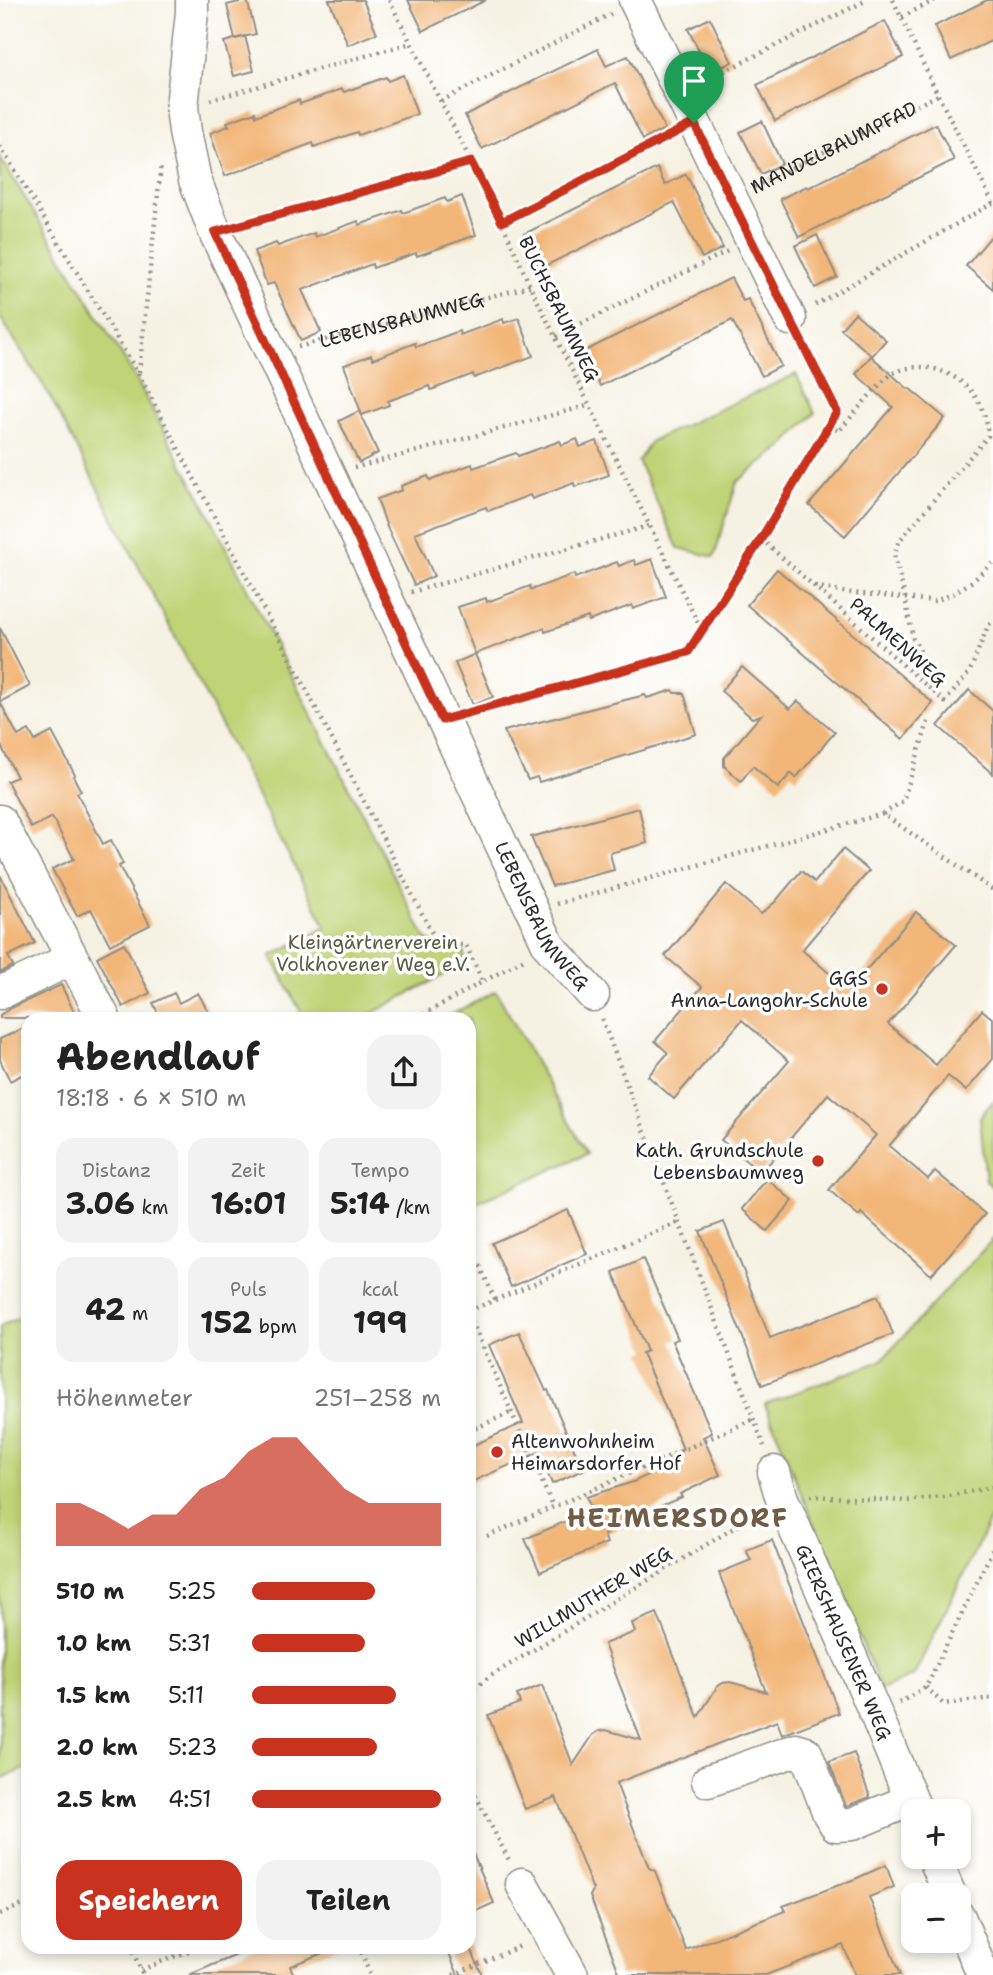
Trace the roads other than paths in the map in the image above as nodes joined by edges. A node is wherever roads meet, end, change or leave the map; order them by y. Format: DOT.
graph roads {
  1 [pos="636,1"];
  2 [pos="193,4"];
  3 [pos="790,319"];
  4 [pos="0,821"];
  5 [pos="71,959"];
  6 [pos="0,993"];
  7 [pos="593,995"];
  8 [pos="101,1012"];
  9 [pos="788,1489"];
  10 [pos="708,1781"];
  11 [pos="911,1799"];
  12 [pos="901,1809"];
  13 [pos="522,1884"];
  14 [pos="971,1946"];
  15 [pos="572,1975"];
  16 [pos="983,1975"];
  1 -- 3 [label="street, MANDELBAUMPFAD"];
  2 -- 7 [label="street, LEBENSBAUMWEG"];
  4 -- 5 [label="street"];
  5 -- 6 [label="street"];
  5 -- 8 [label="street"];
  9 -- 11 [label="street, GIERSHAUSENER WEG"];
  10 -- 12 [label="street"];
  13 -- 15 [label="street"];
  14 -- 16 [label="street"];
}
